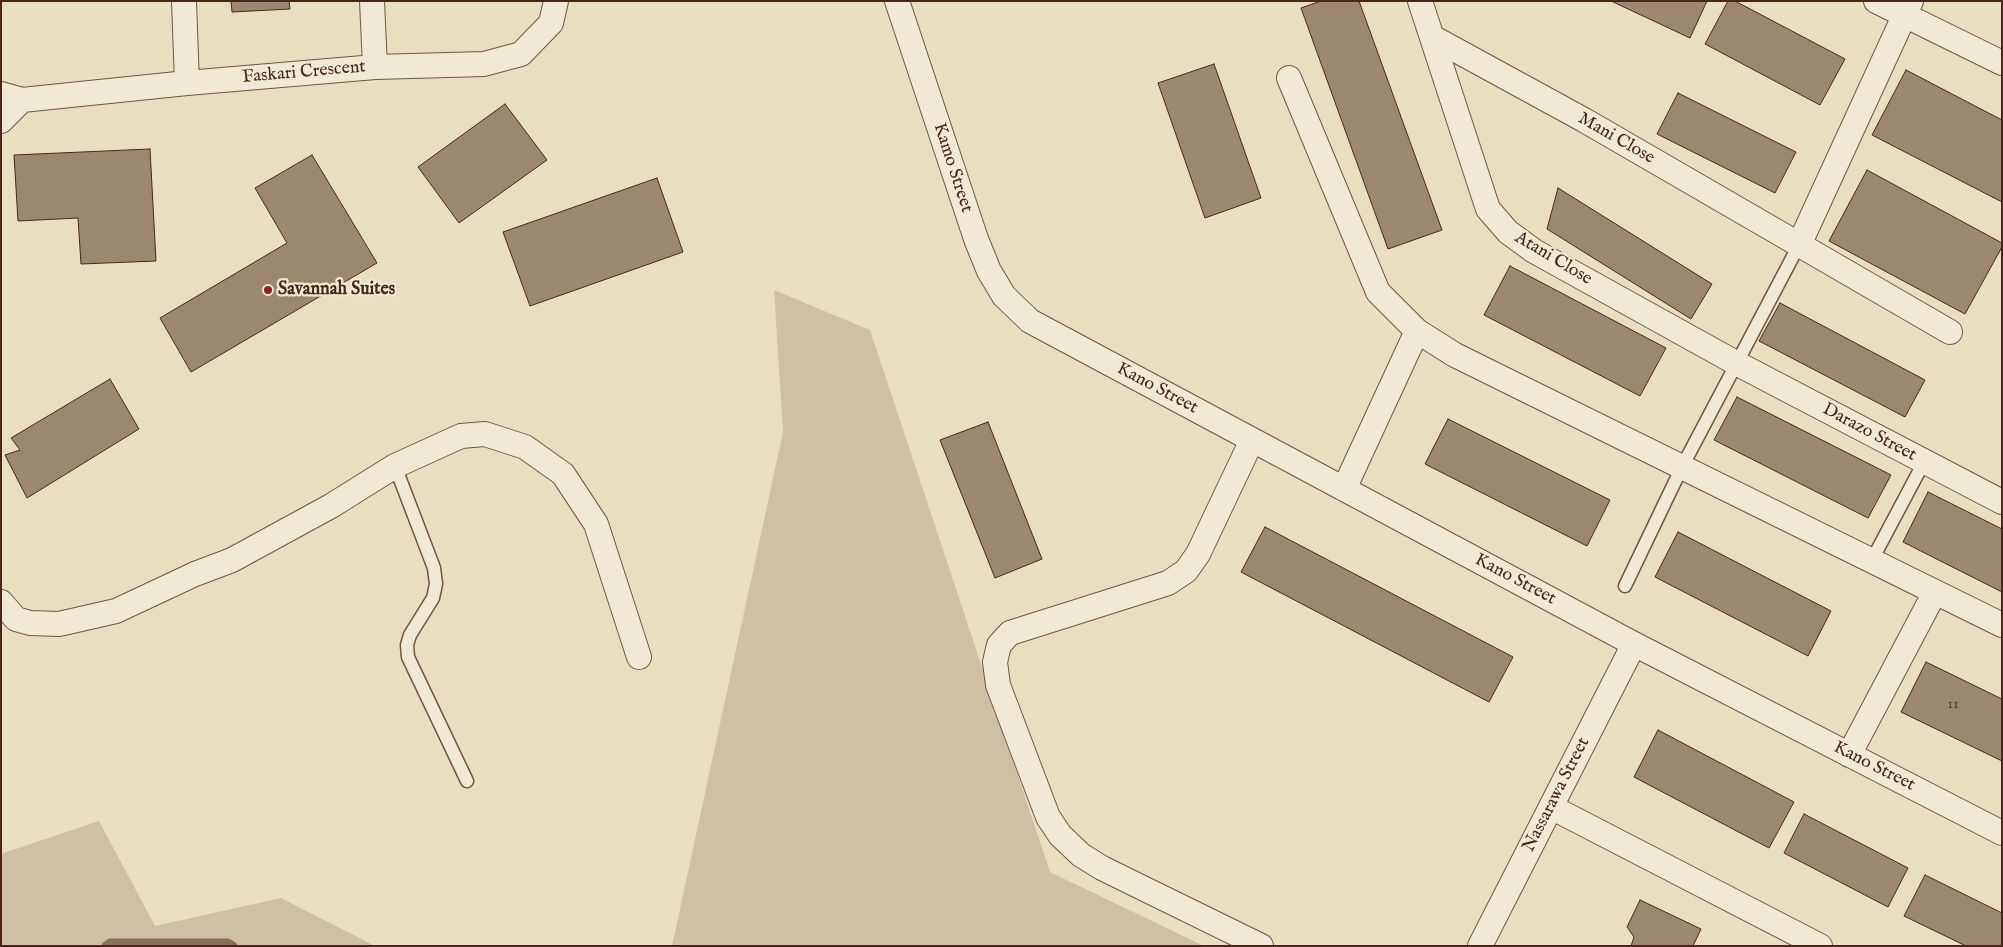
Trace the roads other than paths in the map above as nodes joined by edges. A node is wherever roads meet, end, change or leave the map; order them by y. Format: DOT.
graph roads {
  1 [pos="184,1"];
  2 [pos="372,1"];
  3 [pos="556,1"];
  4 [pos="897,1"];
  5 [pos="1420,1"];
  6 [pos="1876,1"];
  7 [pos="1907,8"];
  8 [pos="1432,37"];
  9 [pos="2002,63"];
  10 [pos="375,67"];
  11 [pos="1289,78"];
  12 [pos="187,83"];
  13 [pos="12,97"];
  14 [pos="1,121"];
  15 [pos="1799,245"];
  16 [pos="1030,322"];
  17 [pos="1417,331"];
  18 [pos="1950,332"];
  19 [pos="1736,363"];
  20 [pos="1252,440"];
  21 [pos="1924,462"];
  22 [pos="395,466"];
  23 [pos="1682,467"];
  24 [pos="1344,489"];
  25 [pos="2002,502"];
  26 [pos="1872,560"];
  27 [pos="1625,586"];
  28 [pos="1935,592"];
  29 [pos="1,602"];
  30 [pos="2002,626"];
  31 [pos="1634,644"];
  32 [pos="639,657"];
  33 [pos="1849,755"];
  34 [pos="467,781"];
  35 [pos="1551,807"];
  36 [pos="2002,833"];
  37 [pos="1261,946"];
  38 [pos="1480,946"];
  39 [pos="1820,946"];
  1 -- 12 [label="street"];
  2 -- 10 [label="street"];
  3 -- 10 [label="street, Faskari Crescent"];
  4 -- 16 [label="street, Kamo Street"];
  5 -- 8 [label="street, Atani Close"];
  6 -- 7 [label="street"];
  7 -- 9 [label="street"];
  7 -- 15 [label="street"];
  8 -- 15 [label="street, Mani Close"];
  8 -- 19 [label="street, Atani Close"];
  10 -- 12 [label="street, Faskari Crescent"];
  11 -- 17 [label="street"];
  12 -- 13 [label="street, Faskari Crescent"];
  13 -- 14 [label="street, Faskari Crescent"];
  15 -- 18 [label="street, Mani Close"];
  15 -- 19 [label="lane"];
  16 -- 20 [label="street, Kano Street"];
  17 -- 23 [label="street"];
  17 -- 24 [label="street"];
  19 -- 21 [label="street, Darazo Street"];
  19 -- 23 [label="lane"];
  20 -- 24 [label="street, Kano Street"];
  20 -- 37 [label="street"];
  21 -- 25 [label="street, Darazo Street"];
  21 -- 26 [label="lane"];
  22 -- 29 [label="street"];
  22 -- 32 [label="street"];
  22 -- 34 [label="lane"];
  23 -- 26 [label="street"];
  23 -- 27 [label="lane"];
  24 -- 31 [label="street, Kano Street"];
  26 -- 28 [label="street"];
  28 -- 30 [label="street"];
  28 -- 33 [label="street"];
  31 -- 33 [label="street, Kano Street"];
  31 -- 35 [label="street, Nassarawa Street"];
  33 -- 36 [label="street, Kano Street"];
  35 -- 38 [label="street, Nassarawa Street"];
  35 -- 39 [label="street"];
}
